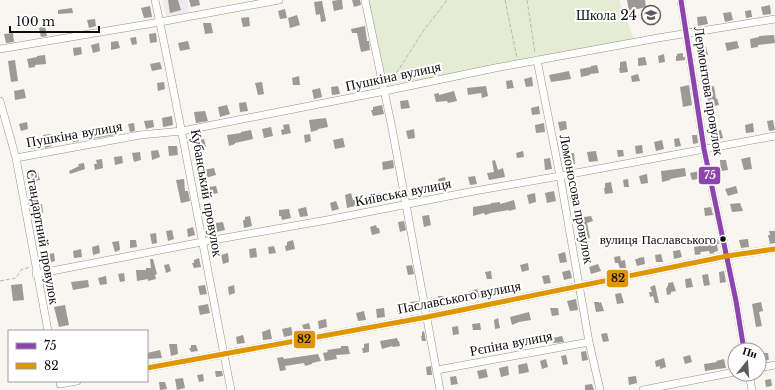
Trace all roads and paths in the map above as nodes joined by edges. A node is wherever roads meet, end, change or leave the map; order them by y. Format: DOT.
graph roads {
  1 [pos="156,0"];
  2 [pos="279,0"];
  3 [pos="365,0"];
  4 [pos="447,0"];
  5 [pos="505,0"];
  6 [pos="527,0"];
  7 [pos="681,0"];
  8 [pos="775,19"];
  9 [pos="160,22"];
  10 [pos="686,34"];
  11 [pos="0,49"];
  12 [pos="537,60"];
  13 [pos="518,63"];
  14 [pos="385,91"];
  15 [pos="0,100"];
  16 [pos="182,131"];
  17 [pos="775,136"];
  18 [pos="704,149"];
  19 [pos="16,158"];
  20 [pos="560,176"];
  21 [pos="406,205"];
  22 [pos="202,242"];
  23 [pos="775,249"];
  24 [pos="727,256"];
  25 [pos="35,265"];
  26 [pos="36,274"];
  27 [pos="0,281"];
  28 [pos="580,286"];
  29 [pos="428,317"];
  30 [pos="48,330"];
  31 [pos="589,342"];
  32 [pos="743,342"];
  33 [pos="224,354"];
  34 [pos="148,368"];
  35 [pos="437,370"];
  36 [pos="727,374"];
  37 [pos="73,382"];
  38 [pos="60,385"];
  39 [pos="231,390"];
  40 [pos="440,390"];
  41 [pos="600,390"];
  42 [pos="643,390"];
  1 -- 9 [label="street, Кубанський провулок"];
  2 -- 9 [label="street"];
  3 -- 14 [label="street"];
  4 -- 14 [label="path"];
  5 -- 13 [label="path"];
  6 -- 12 [label="path"];
  7 -- 10 [label="street, Лермонтова провулок"];
  8 -- 10 [label="street, Пушкіна вулиця"];
  9 -- 11 [label="street"];
  9 -- 16 [label="street, Кубанський провулок"];
  10 -- 12 [label="street, Пушкіна вулиця"];
  10 -- 18 [label="street, Лермонтова провулок"];
  12 -- 13 [label="street, Пушкіна вулиця"];
  12 -- 20 [label="street, Ломоносова провулок"];
  13 -- 14 [label="street, Пушкіна вулиця"];
  14 -- 16 [label="street, Пушкіна вулиця"];
  14 -- 21 [label="street"];
  15 -- 19 [label="street, Стандартний провулок"];
  16 -- 19 [label="street, Пушкіна вулиця"];
  16 -- 22 [label="street, Кубанський провулок"];
  17 -- 18 [label="street, Київська вулиця"];
  18 -- 20 [label="street, Київська вулиця"];
  18 -- 24 [label="street, Лермонтова провулок"];
  19 -- 25 [label="street, Стандартний провулок"];
  20 -- 21 [label="street, Київська вулиця"];
  20 -- 28 [label="street, Ломоносова провулок"];
  21 -- 22 [label="street, Київська вулиця"];
  21 -- 29 [label="street"];
  22 -- 26 [label="street, Київська вулиця"];
  22 -- 33 [label="street, Кубанський провулок"];
  23 -- 24 [label="street, Паславського вулиця"];
  24 -- 28 [label="street, Паславського вулиця"];
  24 -- 32 [label="street, Лермонтова провулок"];
  25 -- 26 [label="street, Стандартний провулок"];
  25 -- 27 [label="path"];
  26 -- 30 [label="street, Стандартний провулок"];
  28 -- 29 [label="street, Паславського вулиця"];
  28 -- 31 [label="street, Ломоносова провулок"];
  29 -- 33 [label="street, Паславського вулиця"];
  29 -- 35 [label="street"];
  31 -- 35 [label="street, Рєпіна вулиця"];
  31 -- 41 [label="street, Ломоносова провулок"];
  33 -- 34 [label="street, Паславського вулиця"];
  33 -- 39 [label="street, Кубанський провулок"];
  35 -- 40 [label="street"];
  36 -- 42 [label="street"];
  37 -- 38 [label="street"];
}
